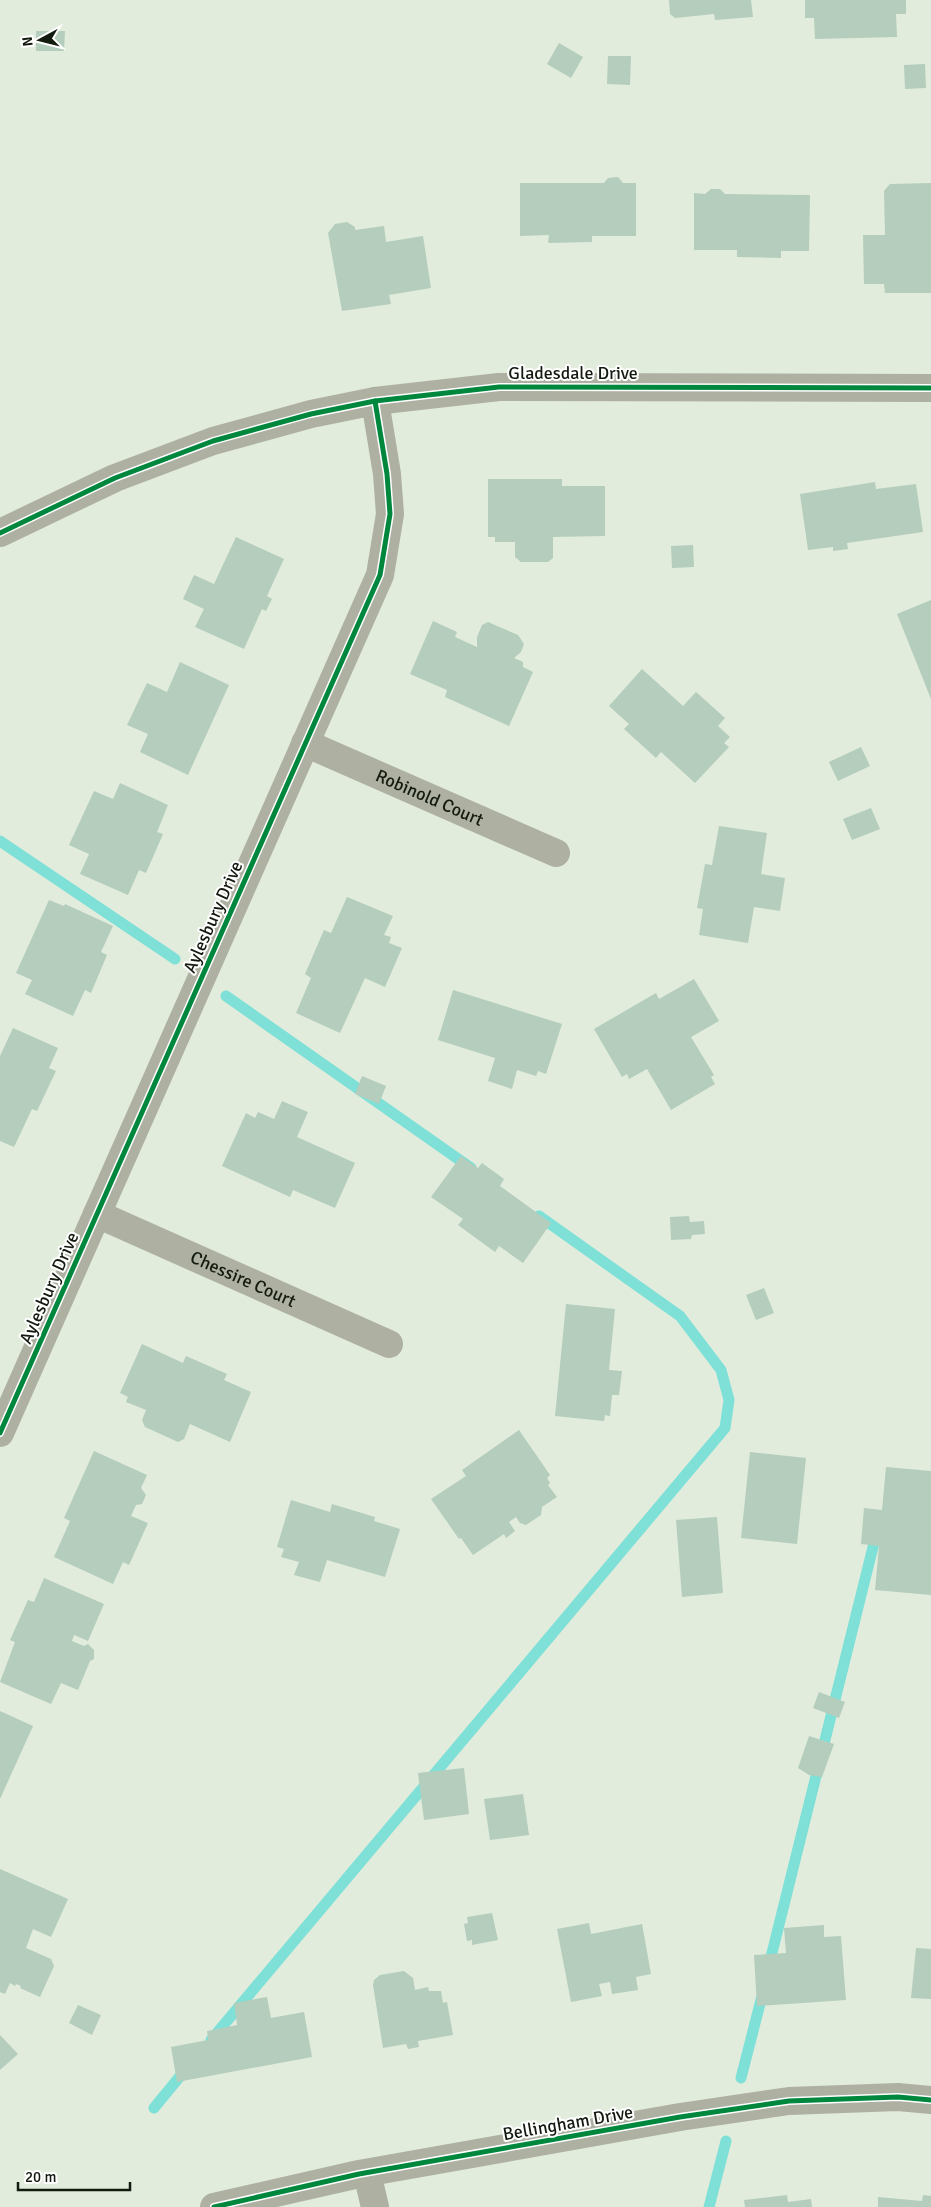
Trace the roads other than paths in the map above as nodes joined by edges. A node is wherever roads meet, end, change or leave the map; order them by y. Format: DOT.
graph roads {
  1 [pos="931,388"];
  2 [pos="375,401"];
  3 [pos="0,533"];
  4 [pos="304,743"];
  5 [pos="556,853"];
  6 [pos="97,1214"];
  7 [pos="389,1344"];
  8 [pos="0,1433"];
  9 [pos="931,2100"];
  10 [pos="367,2173"];
  11 [pos="283,2199"];
  12 [pos="214,2207"];
  13 [pos="375,2207"];
  1 -- 2 [label="street, Gladesdale Drive"];
  2 -- 3 [label="street, Gladesdale Drive"];
  2 -- 4 [label="street, Aylesbury Drive"];
  4 -- 5 [label="street, Robinold Court"];
  4 -- 6 [label="street, Aylesbury Drive"];
  6 -- 7 [label="street, Chessire Court"];
  6 -- 8 [label="street, Aylesbury Drive"];
  9 -- 10 [label="street, Bellingham Drive"];
  10 -- 11 [label="street, Bellingham Drive"];
  10 -- 13 [label="street"];
  11 -- 12 [label="street, Bellingham Drive"];
}
